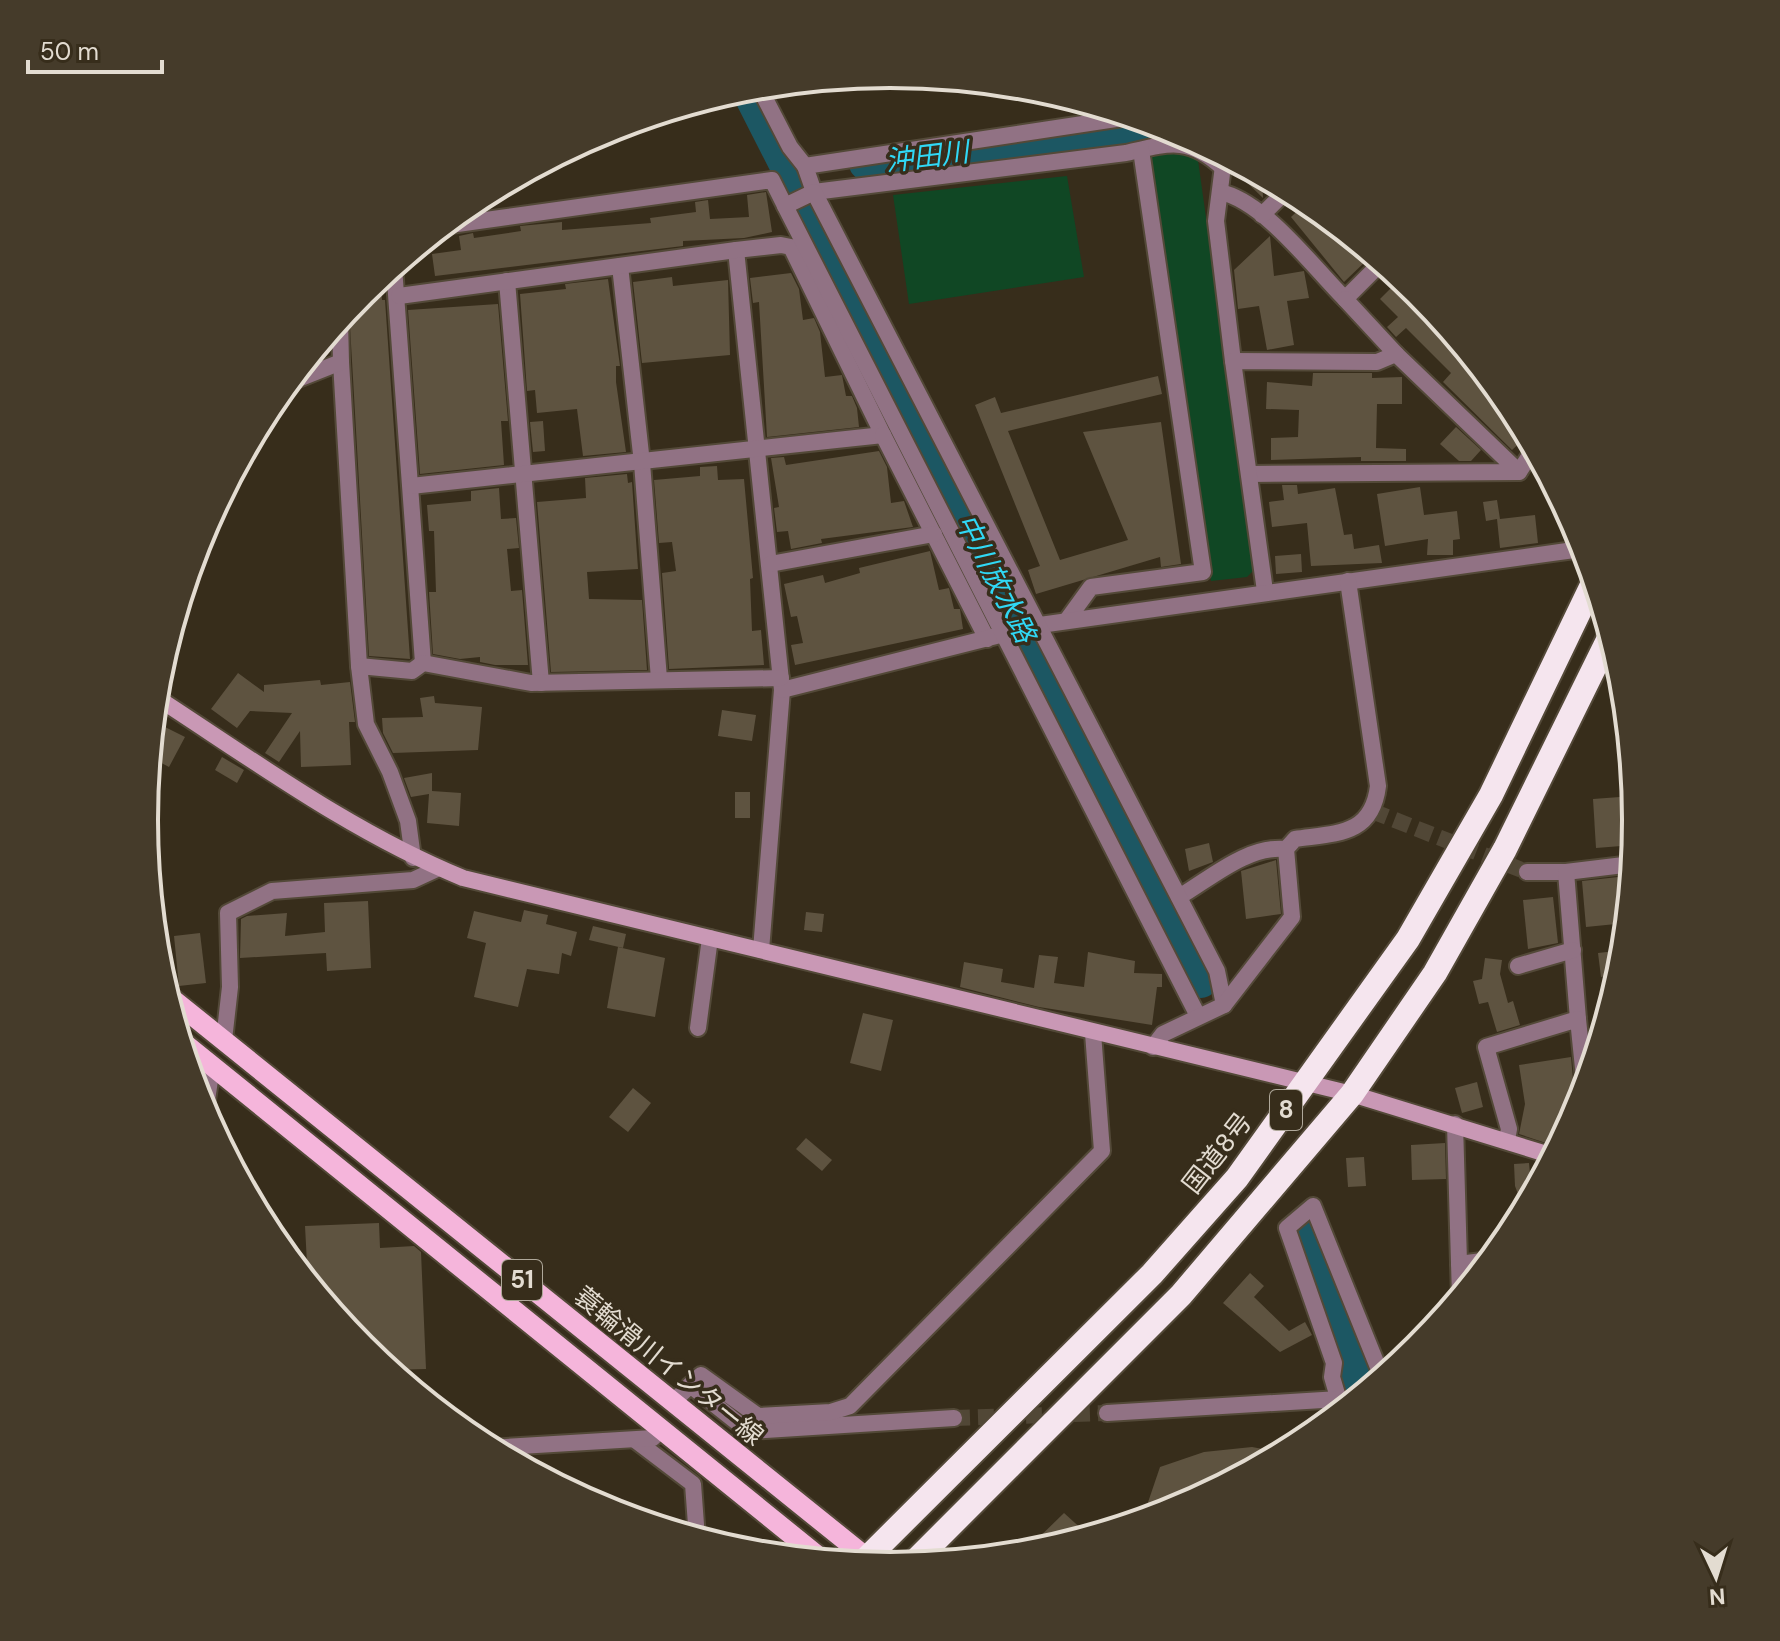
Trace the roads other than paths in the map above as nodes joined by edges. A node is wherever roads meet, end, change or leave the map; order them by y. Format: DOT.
graph roads {
  1 [pos="765,99"];
  2 [pos="1105,121"];
  3 [pos="1173,146"];
  4 [pos="1141,150"];
  5 [pos="879,156"];
  6 [pos="805,166"];
  7 [pos="1223,169"];
  8 [pos="880,184"];
  9 [pos="814,192"];
  10 [pos="1220,192"];
  11 [pos="1278,199"];
  12 [pos="785,206"];
  13 [pos="1262,215"];
  14 [pos="467,223"];
  15 [pos="736,250"];
  16 [pos="620,266"];
  17 [pos="1374,270"];
  18 [pos="396,280"];
  19 [pos="507,281"];
  20 [pos="399,296"];
  21 [pos="1345,299"];
  22 [pos="340,337"];
  23 [pos="1396,354"];
  24 [pos="1233,361"];
  25 [pos="341,362"];
  26 [pos="309,375"];
  27 [pos="883,435"];
  28 [pos="759,451"];
  29 [pos="1527,460"];
  30 [pos="642,463"];
  31 [pos="1519,472"];
  32 [pos="524,474"];
  33 [pos="1249,474"];
  34 [pos="411,486"];
  35 [pos="934,534"];
  36 [pos="1571,550"];
  37 [pos="770,564"];
  38 [pos="1203,572"];
  39 [pos="1348,581"];
  40 [pos="1265,591"];
  41 [pos="1587,595"];
  42 [pos="1210,599"];
  43 [pos="1067,620"];
  44 [pos="1036,625"];
  45 [pos="1008,633"];
  46 [pos="987,639"];
  47 [pos="1602,651"];
  48 [pos="423,663"];
  49 [pos="359,666"];
  50 [pos="659,679"];
  51 [pos="541,683"];
  52 [pos="782,684"];
  53 [pos="168,704"];
  54 [pos="1286,849"];
  55 [pos="413,858"];
  56 [pos="1621,865"];
  57 [pos="439,868"];
  58 [pos="1527,872"];
  59 [pos="1566,872"];
  60 [pos="1179,897"];
  61 [pos="710,938"];
  62 [pos="761,950"];
  63 [pos="1573,950"];
  64 [pos="1518,966"];
  65 [pos="1224,1005"];
  66 [pos="181,1006"];
  67 [pos="1198,1016"];
  68 [pos="1578,1019"];
  69 [pos="698,1028"];
  70 [pos="1093,1033"];
  71 [pos="224,1040"];
  72 [pos="1153,1047"];
  73 [pos="195,1053"];
  74 [pos="1582,1061"];
  75 [pos="212,1067"];
  76 [pos="1306,1083"];
  77 [pos="209,1089"];
  78 [pos="1352,1094"];
  79 [pos="1455,1124"];
  80 [pos="1507,1140"];
  81 [pos="1543,1152"];
  82 [pos="1474,1262"];
  83 [pos="1459,1264"];
  84 [pos="1459,1280"];
  85 [pos="1378,1367"];
  86 [pos="690,1385"];
  87 [pos="1339,1400"];
  88 [pos="673,1402"];
  89 [pos="1331,1405"];
  90 [pos="1107,1413"];
  91 [pos="954,1418"];
  92 [pos="662,1428"];
  93 [pos="635,1440"];
  94 [pos="511,1447"];
  95 [pos="696,1527"];
  96 [pos="808,1548"];
  97 [pos="855,1552"];
  98 [pos="924,1552"];
  99 [pos="879,1553"];
  1 -- 6 [label="street"];
  2 -- 5 [label="street"];
  3 -- 4 [label="street"];
  4 -- 8 [label="street"];
  4 -- 38 [label="street"];
  5 -- 6 [label="street"];
  5 -- 8 [label="street"];
  6 -- 9 [label="street"];
  7 -- 10 [label="street"];
  8 -- 9 [label="street"];
  9 -- 12 [label="street"];
  9 -- 44 [label="street"];
  10 -- 13 [label="street"];
  10 -- 24 [label="street"];
  11 -- 13 [label="street"];
  12 -- 14 [label="street"];
  12 -- 45 [label="street"];
  13 -- 21 [label="street"];
  15 -- 16 [label="street"];
  15 -- 27 [label="street"];
  15 -- 28 [label="street"];
  16 -- 19 [label="street"];
  16 -- 30 [label="street"];
  17 -- 21 [label="street"];
  18 -- 20 [label="street"];
  19 -- 20 [label="street"];
  19 -- 32 [label="street"];
  20 -- 34 [label="street"];
  21 -- 23 [label="street"];
  22 -- 25 [label="street"];
  23 -- 24 [label="street"];
  23 -- 31 [label="street"];
  24 -- 33 [label="street"];
  25 -- 26 [label="street"];
  25 -- 49 [label="street"];
  27 -- 28 [label="street"];
  27 -- 35 [label="street"];
  28 -- 30 [label="street"];
  28 -- 37 [label="street"];
  29 -- 31 [label="street"];
  30 -- 32 [label="street"];
  30 -- 50 [label="street"];
  31 -- 33 [label="street"];
  32 -- 34 [label="street"];
  32 -- 51 [label="street"];
  33 -- 40 [label="street"];
  34 -- 48 [label="street"];
  35 -- 37 [label="street"];
  35 -- 46 [label="street"];
  36 -- 39 [label="street"];
  37 -- 52 [label="street"];
  38 -- 42 [label="street"];
  38 -- 43 [label="street"];
  39 -- 40 [label="street"];
  39 -- 54 [label="street"];
  40 -- 42 [label="street"];
  41 -- 76 [label="highway, 国道8号 / 8"];
  42 -- 43 [label="street"];
  43 -- 44 [label="street"];
  44 -- 45 [label="street"];
  44 -- 60 [label="street"];
  45 -- 46 [label="street"];
  45 -- 67 [label="street"];
  46 -- 52 [label="street"];
  47 -- 78 [label="highway, 8"];
  48 -- 49 [label="street"];
  48 -- 51 [label="street"];
  49 -- 55 [label="street"];
  50 -- 51 [label="street"];
  50 -- 52 [label="street"];
  52 -- 62 [label="street"];
  53 -- 55 [label="street"];
  54 -- 60 [label="street"];
  54 -- 65 [label="street"];
  55 -- 57 [label="street"];
  56 -- 59 [label="street"];
  57 -- 61 [label="street"];
  57 -- 71 [label="street"];
  58 -- 59 [label="street"];
  59 -- 63 [label="street"];
  60 -- 65 [label="street"];
  61 -- 62 [label="street"];
  61 -- 69 [label="street"];
  62 -- 70 [label="street"];
  63 -- 64 [label="street"];
  63 -- 68 [label="street"];
  65 -- 67 [label="street"];
  66 -- 71 [label="main road, 蓑輪滑川インター線 / 51"];
  67 -- 72 [label="street"];
  68 -- 74 [label="street"];
  68 -- 80 [label="street"];
  70 -- 72 [label="street"];
  70 -- 86 [label="street"];
  71 -- 88 [label="main road, 蓑輪滑川インター線 / 51"];
  72 -- 76 [label="street"];
  73 -- 75 [label="main road, 蓑輪滑川インター線 / 51"];
  75 -- 77 [label="street"];
  75 -- 92 [label="main road, 蓑輪滑川インター線 / 51"];
  76 -- 78 [label="street"];
  76 -- 99 [label="highway, 国道8号 / 8"];
  78 -- 79 [label="street"];
  78 -- 98 [label="highway, 8"];
  79 -- 80 [label="street"];
  79 -- 83 [label="street"];
  80 -- 81 [label="street"];
  82 -- 83 [label="street"];
  83 -- 84 [label="street"];
  85 -- 87 [label="street"];
  86 -- 88 [label="street"];
  86 -- 91 [label="street"];
  88 -- 97 [label="main road, 蓑輪滑川インター線 / 51"];
  89 -- 90 [label="street"];
  92 -- 93 [label="street"];
  92 -- 96 [label="main road, 蓑輪滑川インター線 / 51"];
  93 -- 94 [label="street"];
  93 -- 95 [label="street"];
}
